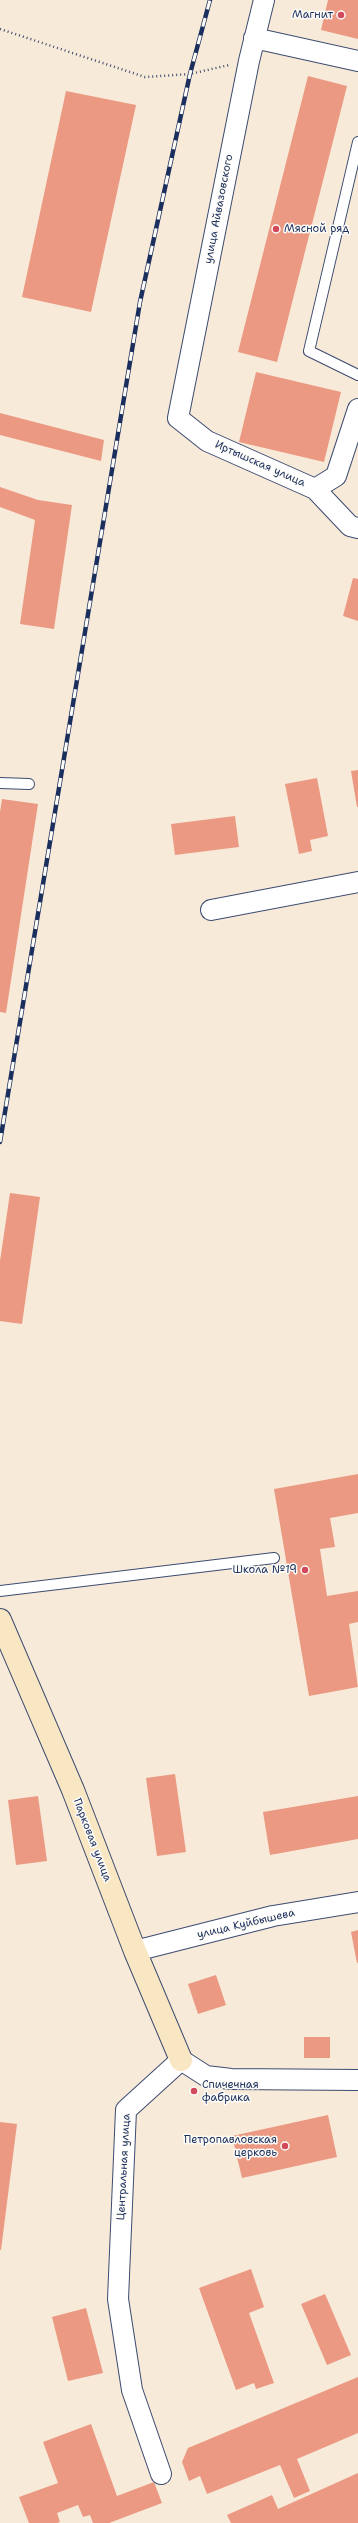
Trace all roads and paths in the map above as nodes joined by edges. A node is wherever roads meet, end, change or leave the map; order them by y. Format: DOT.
graph roads {
  1 [pos="264,0"];
  2 [pos="0,28"];
  3 [pos="254,38"];
  4 [pos="249,61"];
  5 [pos="358,61"];
  6 [pos="358,142"];
  7 [pos="358,375"];
  8 [pos="358,410"];
  9 [pos="178,418"];
  10 [pos="315,488"];
  11 [pos="358,528"];
  12 [pos="0,783"];
  13 [pos="29,784"];
  14 [pos="358,882"];
  15 [pos="211,910"];
  16 [pos="274,1558"];
  17 [pos="0,1591"];
  18 [pos="0,1620"];
  19 [pos="358,1902"];
  20 [pos="135,1951"];
  21 [pos="181,2060"];
  22 [pos="358,2080"];
  23 [pos="161,2474"];
  1 -- 3 [label="street, улица Айвазовского"];
  2 -- 4 [label="path"];
  3 -- 4 [label="street, улица Айвазовского"];
  3 -- 5 [label="street"];
  4 -- 9 [label="street, улица Айвазовского"];
  6 -- 7 [label="lane"];
  8 -- 10 [label="street"];
  9 -- 10 [label="street, Иртышская улица"];
  10 -- 11 [label="street, Иртышская улица"];
  12 -- 13 [label="lane"];
  14 -- 15 [label="street"];
  16 -- 17 [label="lane"];
  18 -- 20 [label="street, Парковая улица"];
  19 -- 20 [label="street, улица Куйбышева"];
  20 -- 21 [label="street, Парковая улица"];
  21 -- 22 [label="street"];
  21 -- 23 [label="street, Центральная улица"];
}
